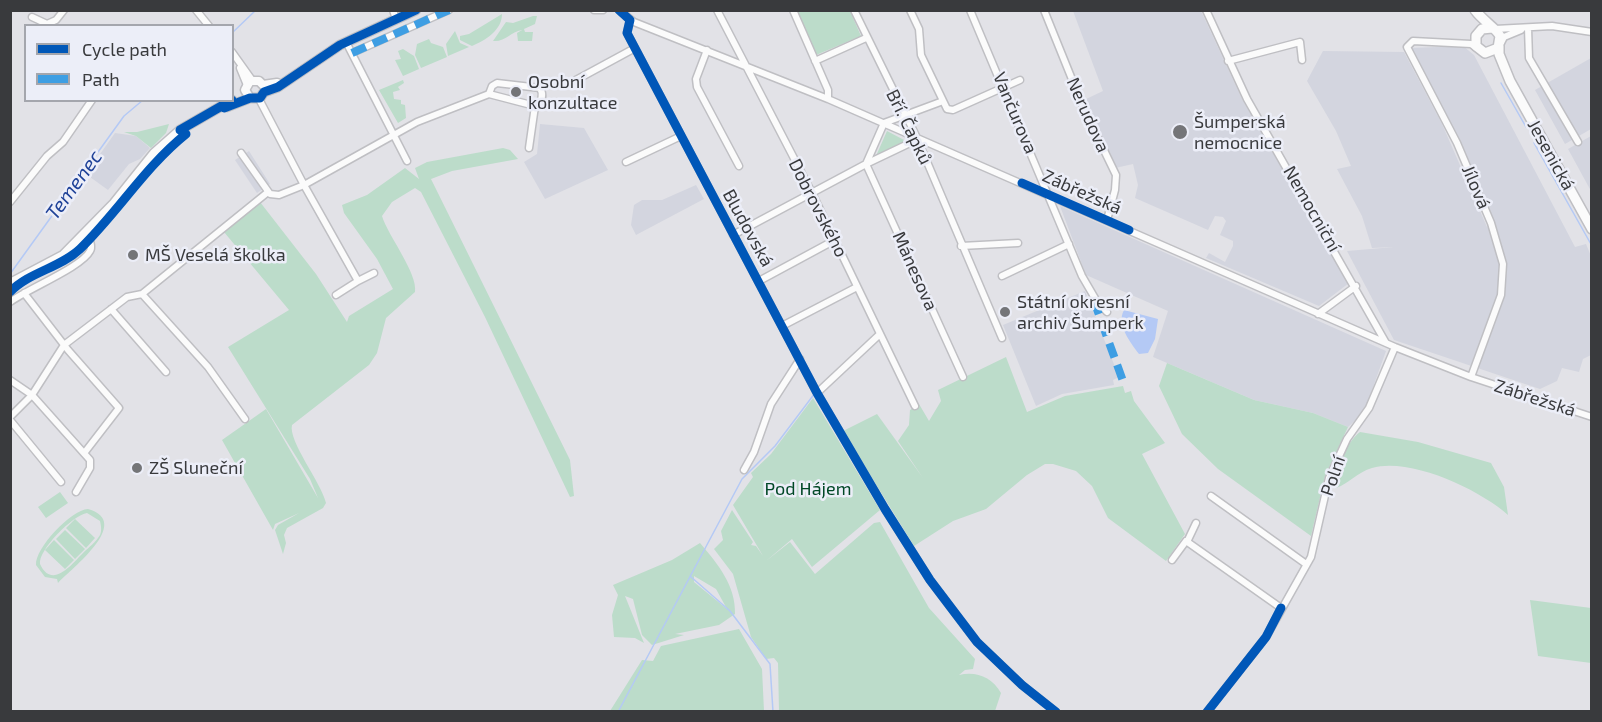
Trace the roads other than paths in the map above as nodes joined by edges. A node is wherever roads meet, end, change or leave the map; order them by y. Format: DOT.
graph roads {
  1 [pos="64,10"];
  2 [pos="196,10"];
  3 [pos="449,10"];
  4 [pos="594,10"];
  5 [pos="603,10"];
  6 [pos="619,10"];
  7 [pos="717,10"];
  8 [pos="793,10"];
  9 [pos="854,10"];
  10 [pos="910,10"];
  11 [pos="970,10"];
  12 [pos="1044,10"];
  13 [pos="1206,10"];
  14 [pos="1473,10"];
  15 [pos="413,11"];
  16 [pos="394,15"];
  17 [pos="32,17"];
  18 [pos="630,20"];
  19 [pos="205,24"];
  20 [pos="1528,28"];
  21 [pos="1493,29"];
  22 [pos="1592,32"];
  23 [pos="1477,33"];
  24 [pos="866,38"];
  25 [pos="346,42"];
  26 [pos="1448,43"];
  27 [pos="1500,45"];
  28 [pos="635,48"];
  29 [pos="707,50"];
  30 [pos="1481,51"];
  31 [pos="352,53"];
  32 [pos="234,55"];
  33 [pos="1302,60"];
  34 [pos="815,61"];
  35 [pos="1228,61"];
  36 [pos="743,64"];
  37 [pos="576,80"];
  38 [pos="1020,80"];
  39 [pos="1510,81"];
  40 [pos="1004,87"];
  41 [pos="254,91"];
  42 [pos="489,94"];
  43 [pos="234,99"];
  44 [pos="828,99"];
  45 [pos="234,101"];
  46 [pos="943,101"];
  47 [pos="91,102"];
  48 [pos="229,102"];
  49 [pos="233,102"];
  50 [pos="535,106"];
  51 [pos="221,108"];
  52 [pos="904,115"];
  53 [pos="884,123"];
  54 [pos="393,134"];
  55 [pos="681,136"];
  56 [pos="916,136"];
  57 [pos="1578,142"];
  58 [pos="529,148"];
  59 [pos="241,153"];
  60 [pos="407,161"];
  61 [pos="626,162"];
  62 [pos="866,164"];
  63 [pos="739,166"];
  64 [pos="304,185"];
  65 [pos="268,192"];
  66 [pos="812,193"];
  67 [pos="1050,195"];
  68 [pos="10,202"];
  69 [pos="1107,220"];
  70 [pos="1592,229"];
  71 [pos="86,233"];
  72 [pos="733,235"];
  73 [pos="835,240"];
  74 [pos="1018,243"];
  75 [pos="1069,244"];
  76 [pos="961,246"];
  77 [pos="374,273"];
  78 [pos="1002,276"];
  79 [pos="759,280"];
  80 [pos="358,281"];
  81 [pos="11,283"];
  82 [pos="857,286"];
  83 [pos="1356,286"];
  84 [pos="24,293"];
  85 [pos="142,294"];
  86 [pos="336,295"];
  87 [pos="10,302"];
  88 [pos="111,309"];
  89 [pos="1107,312"];
  90 [pos="1318,314"];
  91 [pos="782,326"];
  92 [pos="880,334"];
  93 [pos="1002,338"];
  94 [pos="1387,343"];
  95 [pos="64,345"];
  96 [pos="1395,347"];
  97 [pos="800,359"];
  98 [pos="166,372"];
  99 [pos="963,377"];
  100 [pos="1471,377"];
  101 [pos="10,380"];
  102 [pos="817,393"];
  103 [pos="32,395"];
  104 [pos="915,406"];
  105 [pos="1592,417"];
  106 [pos="10,418"];
  107 [pos="245,419"];
  108 [pos="85,452"];
  109 [pos="744,470"];
  110 [pos="61,482"];
  111 [pos="76,492"];
  112 [pos="1211,496"];
  113 [pos="1196,523"];
  114 [pos="1187,542"];
  115 [pos="1172,560"];
  116 [pos="1306,564"];
  117 [pos="1281,608"];
  118 [pos="1056,711"];
  119 [pos="1207,711"];
  1 -- 17 [label="street"];
  2 -- 19 [label="street"];
  3 -- 31 [label="street"];
  4 -- 5 [label="street"];
  6 -- 18 [label="street, Zábřežská"];
  7 -- 36 [label="street, Dobrovského"];
  8 -- 34 [label="street"];
  9 -- 24 [label="street, Bří. Čapků"];
  10 -- 46 [label="street"];
  11 -- 40 [label="street, Vančurova"];
  12 -- 69 [label="street, Nerudova"];
  13 -- 35 [label="street, Nemocniční"];
  14 -- 21 [label="main road, Jesenická"];
  14 -- 23 [label="main road, Jesenická"];
  15 -- 16 [label="street"];
  16 -- 25 [label="street"];
  18 -- 28 [label="street, Bludovská"];
  18 -- 29 [label="street, Zábřežská"];
  20 -- 21 [label="street"];
  20 -- 22 [label="street"];
  20 -- 27 [label="street"];
  20 -- 57 [label="street"];
  21 -- 23 [label="main road"];
  21 -- 27 [label="main road, Jesenická"];
  23 -- 26 [label="street, Jílová"];
  23 -- 30 [label="main road, Jesenická"];
  24 -- 34 [label="street"];
  24 -- 52 [label="street, Bří. Čapků"];
  25 -- 31 [label="street"];
  25 -- 41 [label="street"];
  26 -- 30 [label="street, Jílová"];
  26 -- 100 [label="street, Jílová"];
  27 -- 30 [label="main road"];
  27 -- 39 [label="main road, Jesenická"];
  28 -- 37 [label="street"];
  28 -- 55 [label="street, Bludovská"];
  29 -- 36 [label="street, Zábřežská"];
  29 -- 63 [label="street"];
  30 -- 39 [label="main road, Jesenická"];
  31 -- 54 [label="street"];
  32 -- 41 [label="street"];
  33 -- 35 [label="street"];
  34 -- 44 [label="street"];
  35 -- 83 [label="street, Nemocniční"];
  36 -- 44 [label="street, Zábřežská"];
  36 -- 66 [label="street, Dobrovského"];
  38 -- 40 [label="street"];
  39 -- 70 [label="main road, Jesenická"];
  40 -- 46 [label="street"];
  40 -- 67 [label="street, Vančurova"];
  41 -- 43 [label="street"];
  41 -- 45 [label="street"];
  41 -- 64 [label="street"];
  42 -- 50 [label="street"];
  42 -- 50 [label="street"];
  42 -- 54 [label="street"];
  44 -- 53 [label="street, Zábřežská"];
  46 -- 52 [label="street"];
  47 -- 68 [label="street"];
  48 -- 51 [label="street"];
  49 -- 51 [label="street"];
  50 -- 58 [label="street"];
  51 -- 71 [label="street"];
  52 -- 53 [label="street"];
  52 -- 56 [label="street, Bří. Čapků"];
  53 -- 56 [label="street, Zábřežská"];
  53 -- 62 [label="street"];
  54 -- 60 [label="street"];
  54 -- 64 [label="street"];
  55 -- 61 [label="street"];
  55 -- 72 [label="street, Bludovská"];
  56 -- 62 [label="street"];
  56 -- 67 [label="street, Zábřežská"];
  56 -- 76 [label="street, Bří. Čapků"];
  59 -- 65 [label="street"];
  62 -- 66 [label="street"];
  62 -- 99 [label="street, Mánesova"];
  64 -- 65 [label="street"];
  64 -- 80 [label="street"];
  65 -- 85 [label="street"];
  66 -- 72 [label="street"];
  66 -- 73 [label="street, Dobrovského"];
  67 -- 69 [label="street, Zábřežská"];
  67 -- 75 [label="street, Vančurova"];
  69 -- 90 [label="street, Zábřežská"];
  71 -- 81 [label="street"];
  71 -- 84 [label="street"];
  72 -- 79 [label="street, Bludovská"];
  73 -- 79 [label="street"];
  73 -- 82 [label="street, Dobrovského"];
  74 -- 76 [label="street"];
  75 -- 78 [label="street"];
  75 -- 89 [label="street, Vančurova"];
  76 -- 93 [label="street, Bří. Čapků"];
  77 -- 80 [label="street"];
  79 -- 91 [label="street, Bludovská"];
  80 -- 86 [label="street"];
  82 -- 91 [label="street"];
  82 -- 92 [label="street, Dobrovského"];
  83 -- 90 [label="street"];
  83 -- 94 [label="street, Nemocniční"];
  84 -- 87 [label="street"];
  84 -- 95 [label="street"];
  85 -- 88 [label="street"];
  85 -- 107 [label="street"];
  88 -- 95 [label="street"];
  88 -- 98 [label="street"];
  90 -- 94 [label="street, Zábřežská"];
  91 -- 97 [label="street, Bludovská"];
  92 -- 102 [label="street"];
  92 -- 104 [label="street, Dobrovského"];
  94 -- 96 [label="street, Zábřežská"];
  95 -- 103 [label="street"];
  95 -- 108 [label="street"];
  96 -- 100 [label="street, Zábřežská"];
  96 -- 116 [label="street, Polní"];
  97 -- 102 [label="street, Bludovská"];
  97 -- 109 [label="street"];
  100 -- 105 [label="street, Zábřežská"];
  101 -- 103 [label="street"];
  102 -- 118 [label="street, Bludovská"];
  103 -- 106 [label="street"];
  103 -- 108 [label="street"];
  106 -- 110 [label="street"];
  108 -- 111 [label="street"];
  112 -- 116 [label="street"];
  113 -- 114 [label="street"];
  114 -- 115 [label="street"];
  114 -- 117 [label="street"];
  116 -- 117 [label="street, Polní"];
  117 -- 119 [label="street, Polní"];
}
